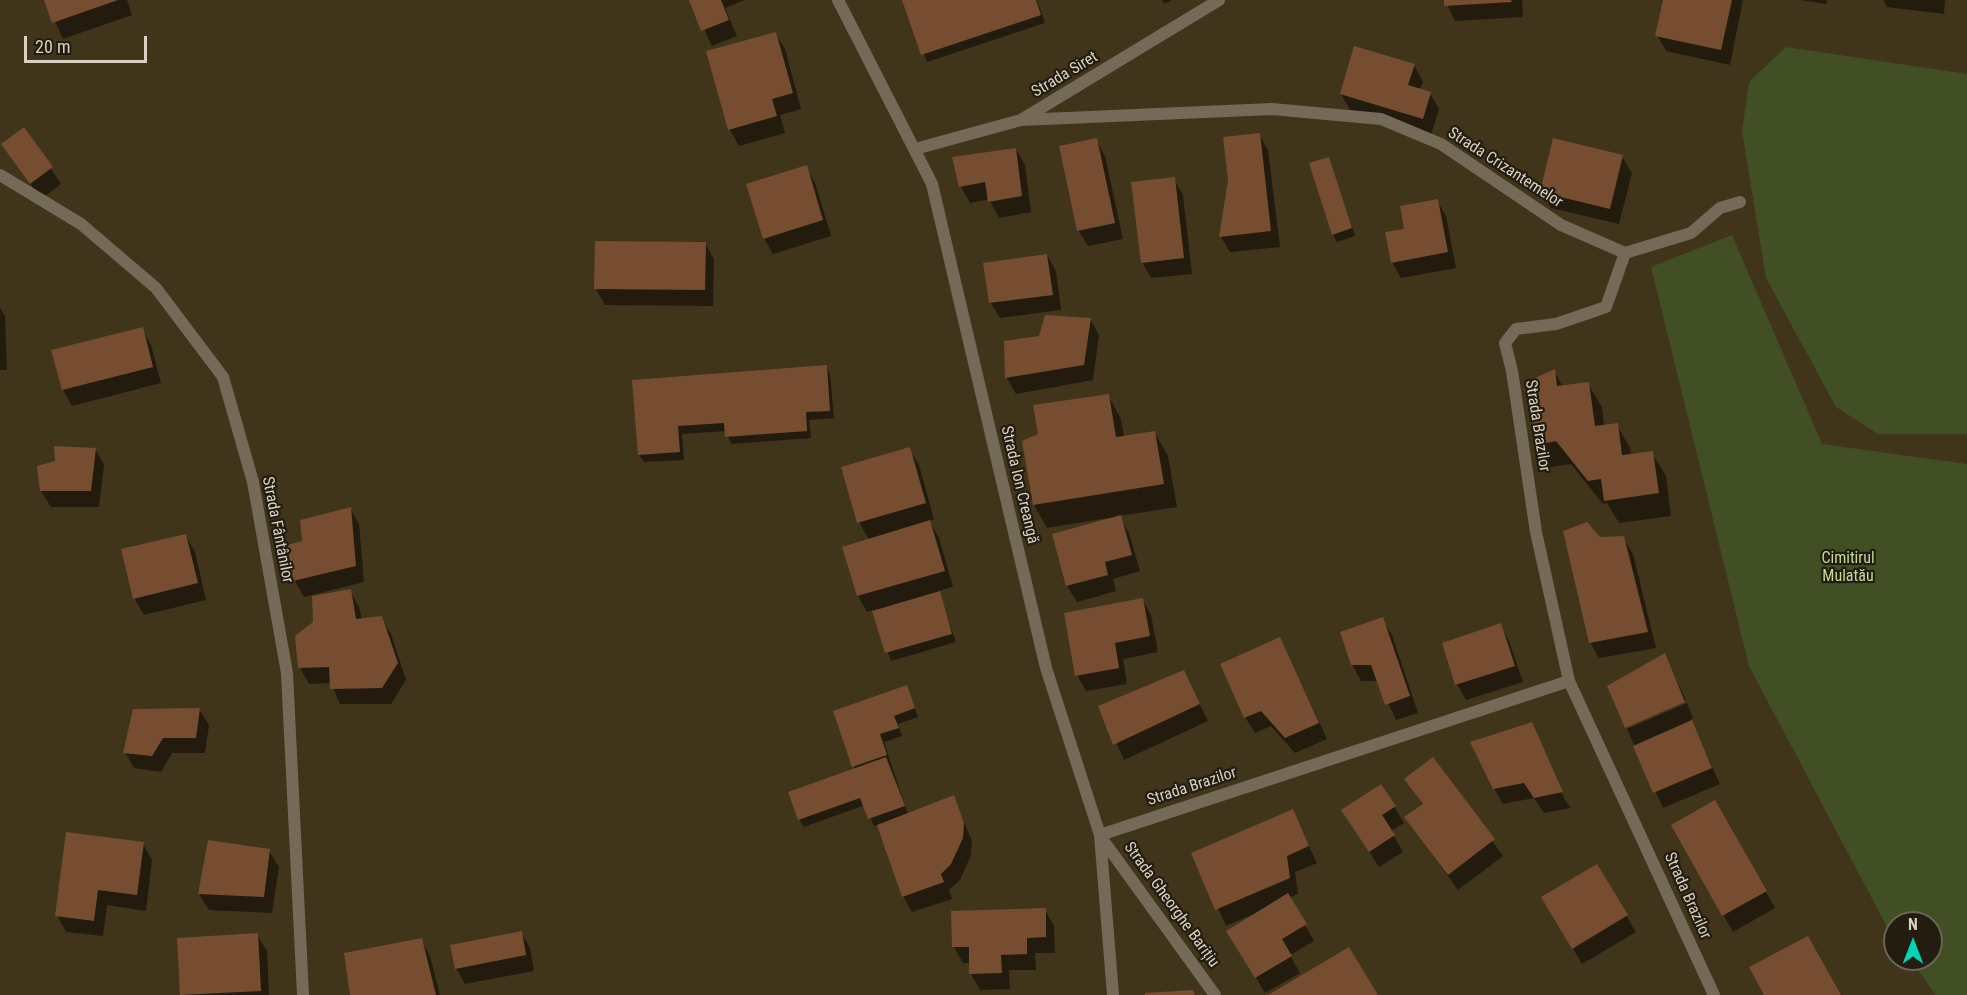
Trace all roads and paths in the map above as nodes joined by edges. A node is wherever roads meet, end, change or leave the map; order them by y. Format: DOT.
graph roads {
  1 [pos="837,0"];
  2 [pos="1219,0"];
  3 [pos="1021,120"];
  4 [pos="915,149"];
  5 [pos="0,175"];
  6 [pos="1740,202"];
  7 [pos="1625,253"];
  8 [pos="1569,681"];
  9 [pos="1100,835"];
  10 [pos="303,995"];
  11 [pos="1113,995"];
  12 [pos="1215,995"];
  13 [pos="1714,995"];
  1 -- 4 [label="street, Strada Ion Creangă"];
  2 -- 3 [label="street, Strada Siret"];
  3 -- 4 [label="street, Strada Siret"];
  3 -- 7 [label="street, Strada Crizantemelor"];
  4 -- 9 [label="street, Strada Ion Creangă"];
  5 -- 10 [label="street, Strada Fântânilor"];
  6 -- 7 [label="street"];
  7 -- 8 [label="street, Strada Brazilor"];
  8 -- 9 [label="street, Strada Brazilor"];
  8 -- 13 [label="street, Strada Brazilor"];
  9 -- 11 [label="street, Strada Ion Creangă"];
  9 -- 12 [label="street, Strada Gheorghe Barițiu"];
}
